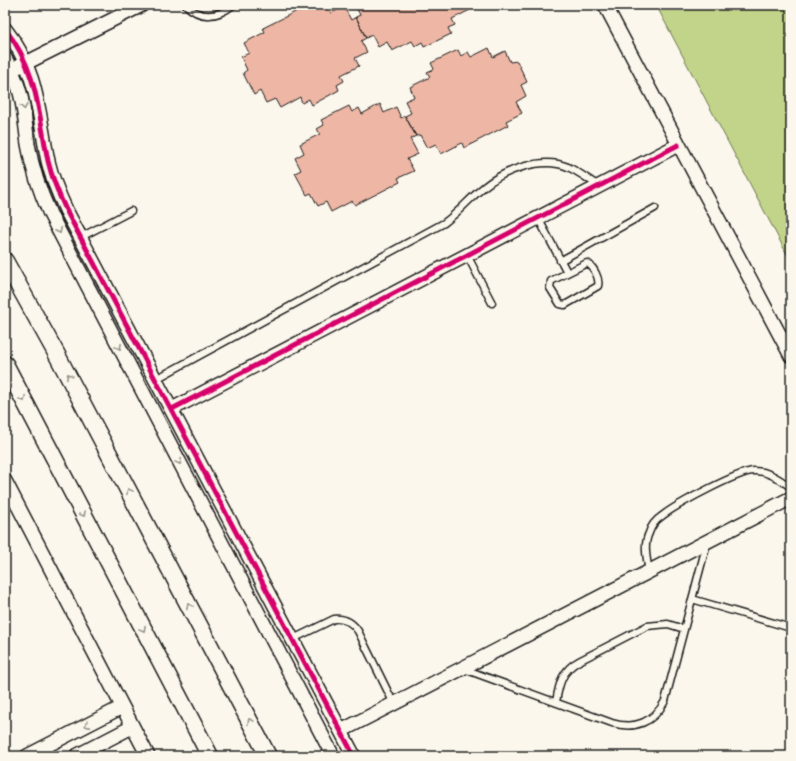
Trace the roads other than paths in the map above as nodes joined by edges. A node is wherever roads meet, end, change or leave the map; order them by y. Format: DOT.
graph roads {
  1 [pos="142,5"];
  2 [pos="186,5"];
  3 [pos="233,5"];
  4 [pos="605,5"];
  5 [pos="5,29"];
  6 [pos="5,58"];
  7 [pos="27,63"];
  8 [pos="8,72"];
  9 [pos="678,145"];
  10 [pos="599,186"];
  11 [pos="655,208"];
  12 [pos="131,211"];
  13 [pos="538,218"];
  14 [pos="81,237"];
  15 [pos="467,255"];
  16 [pos="5,261"];
  17 [pos="560,261"];
  18 [pos="567,272"];
  19 [pos="492,303"];
  20 [pos="791,356"];
  21 [pos="5,364"];
  22 [pos="156,379"];
  23 [pos="172,409"];
  24 [pos="5,481"];
  25 [pos="791,487"];
  26 [pos="791,498"];
  27 [pos="707,542"];
  28 [pos="649,572"];
  29 [pos="692,599"];
  30 [pos="791,628"];
  31 [pos="684,629"];
  32 [pos="293,639"];
  33 [pos="462,668"];
  34 [pos="556,702"];
  35 [pos="394,704"];
  36 [pos="122,707"];
  37 [pos="132,727"];
  38 [pos="341,731"];
  39 [pos="27,756"];
  40 [pos="76,756"];
  41 [pos="148,756"];
  42 [pos="210,756"];
  43 [pos="268,756"];
  44 [pos="333,756"];
  45 [pos="354,756"];
  1 -- 7 [label="street"];
  2 -- 3 [label="lane"];
  4 -- 9 [label="street"];
  5 -- 7 [label="street"];
  6 -- 8 [label="street"];
  7 -- 8 [label="street"];
  7 -- 14 [label="street"];
  8 -- 44 [label="street, one-way"];
  9 -- 10 [label="street"];
  9 -- 20 [label="street"];
  10 -- 13 [label="street"];
  10 -- 22 [label="lane"];
  11 -- 17 [label="lane"];
  12 -- 14 [label="lane"];
  13 -- 15 [label="street"];
  13 -- 17 [label="lane"];
  14 -- 22 [label="street"];
  15 -- 19 [label="lane"];
  15 -- 23 [label="street"];
  43 -- 16 [label="street, one-way"];
  17 -- 18 [label="lane"];
  18 -- 18 [label="lane"];
  21 -- 42 [label="street, one-way"];
  22 -- 23 [label="street"];
  23 -- 32 [label="street"];
  24 -- 36 [label="street"];
  25 -- 28 [label="lane"];
  26 -- 27 [label="street"];
  27 -- 28 [label="street"];
  27 -- 29 [label="lane"];
  28 -- 33 [label="street"];
  29 -- 30 [label="lane"];
  29 -- 31 [label="lane"];
  31 -- 34 [label="lane"];
  31 -- 34 [label="lane"];
  32 -- 35 [label="lane"];
  32 -- 38 [label="street"];
  33 -- 34 [label="lane"];
  33 -- 35 [label="street"];
  35 -- 38 [label="street"];
  36 -- 37 [label="street"];
  36 -- 39 [label="street, one-way"];
  37 -- 40 [label="street"];
  37 -- 41 [label="street"];
  38 -- 45 [label="street"];
}
